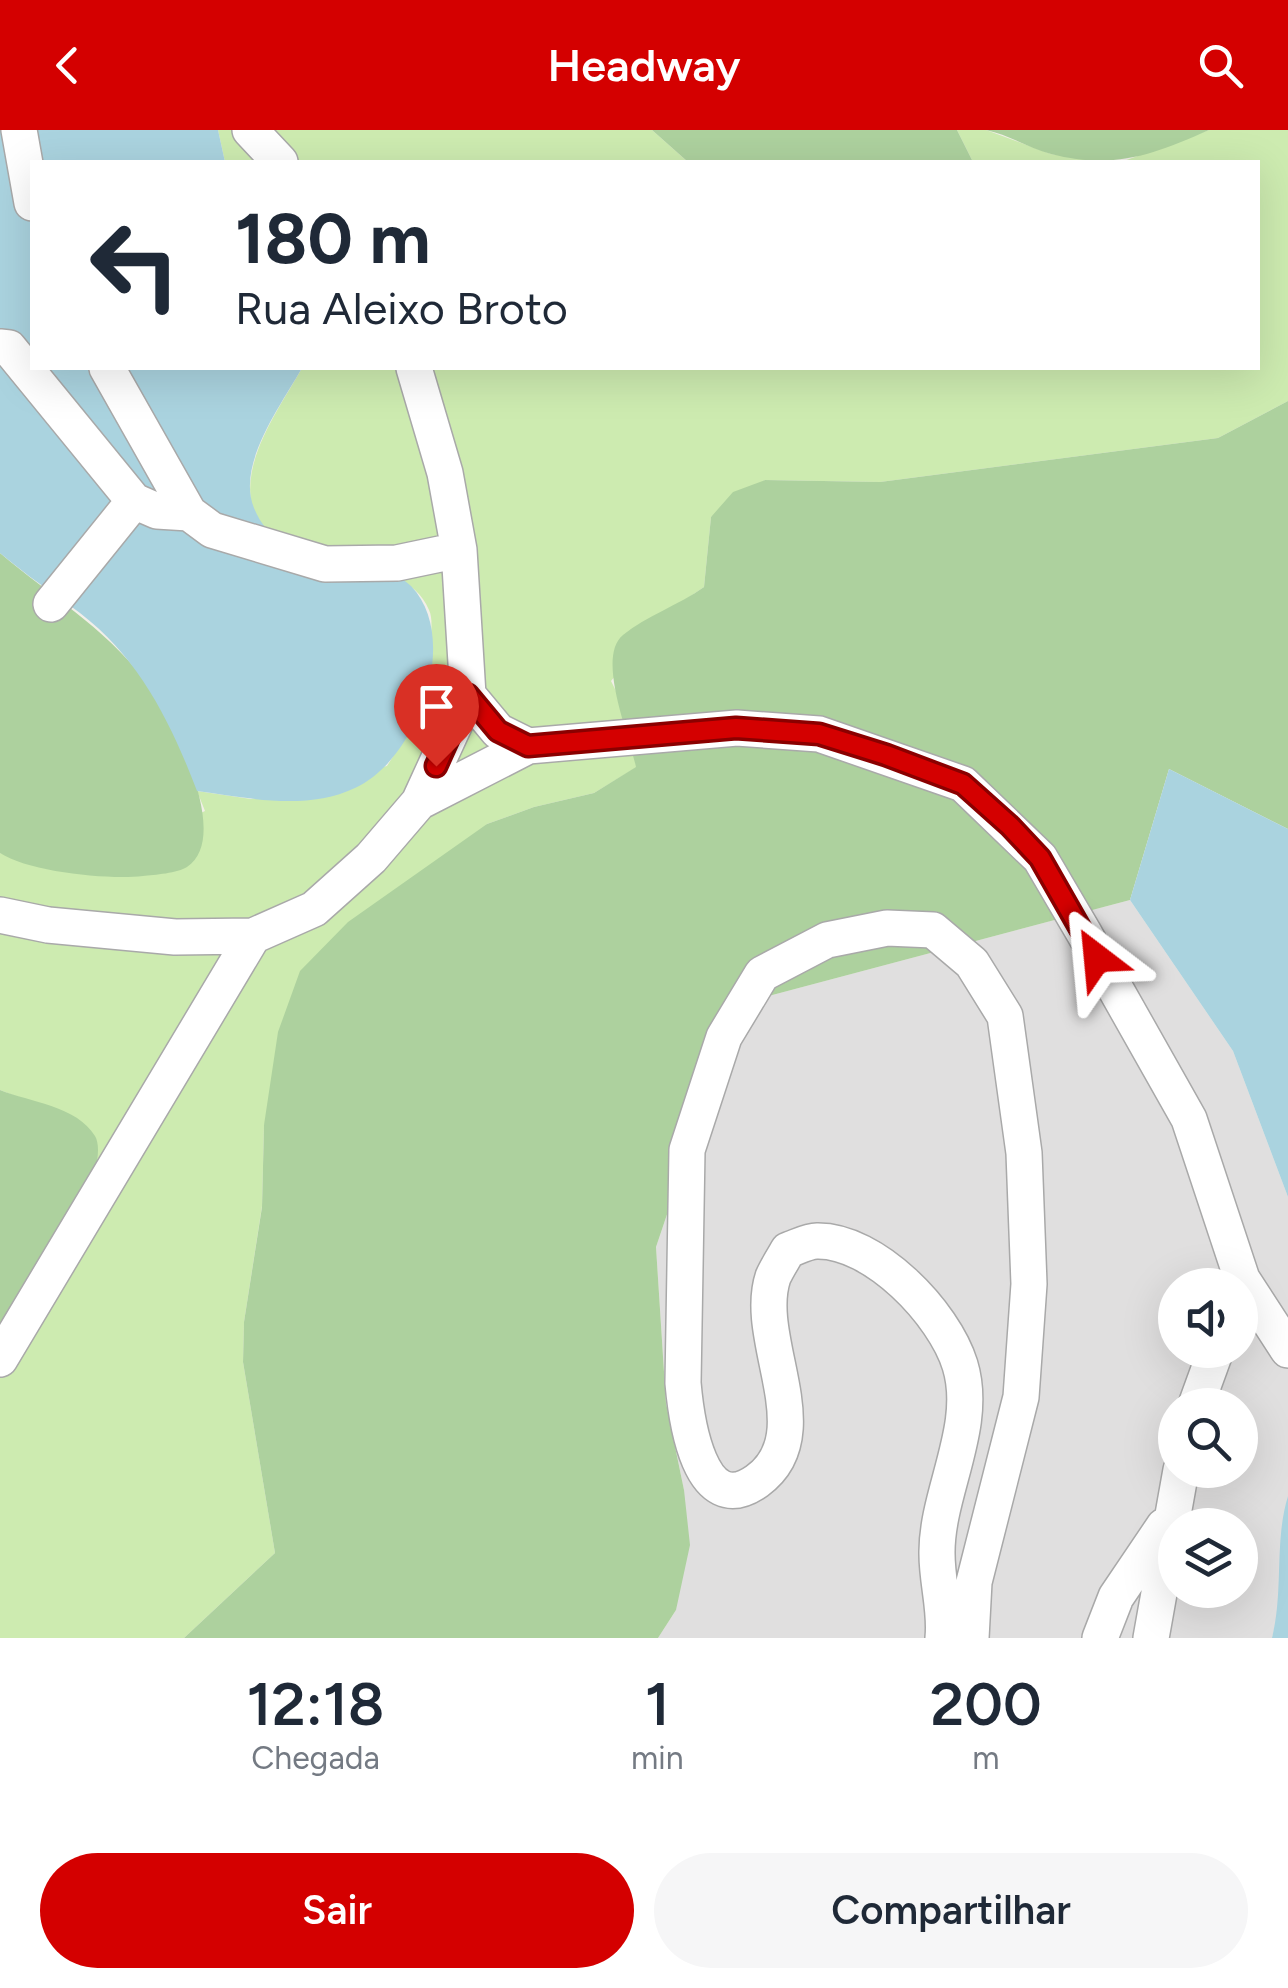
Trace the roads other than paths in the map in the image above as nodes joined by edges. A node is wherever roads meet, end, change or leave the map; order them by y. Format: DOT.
graph roads {
  1 [pos="19,130"];
  2 [pos="250,130"];
  3 [pos="278,160"];
  4 [pos="30,192"];
  5 [pos="0,347"];
  6 [pos="109,370"];
  7 [pos="415,370"];
  8 [pos="134,500"];
  9 [pos="189,513"];
  10 [pos="459,550"];
  11 [pos="51,604"];
  12 [pos="468,695"];
  13 [pos="528,746"];
  14 [pos="420,802"];
  15 [pos="0,915"];
  16 [pos="253,936"];
  17 [pos="1237,1268"];
  18 [pos="1258,1307"];
  19 [pos="1288,1350"];
  20 [pos="0,1358"];
  21 [pos="1158,1535"];
  22 [pos="1158,1598"];
  23 [pos="943,1638"];
  24 [pos="971,1638"];
  25 [pos="1100,1638"];
  26 [pos="1151,1638"];
  1 -- 4 [label="street"];
  2 -- 3 [label="street"];
  5 -- 8 [label="street"];
  6 -- 9 [label="street"];
  7 -- 10 [label="street"];
  8 -- 9 [label="street"];
  8 -- 11 [label="street"];
  9 -- 10 [label="street"];
  10 -- 12 [label="street"];
  12 -- 13 [label="street"];
  12 -- 14 [label="street"];
  13 -- 14 [label="street"];
  13 -- 17 [label="street"];
  14 -- 16 [label="street"];
  15 -- 16 [label="street"];
  16 -- 20 [label="street"];
  18 -- 19 [label="street"];
  21 -- 25 [label="street"];
  22 -- 26 [label="street"];
  23 -- 24 [label="street"];
}
